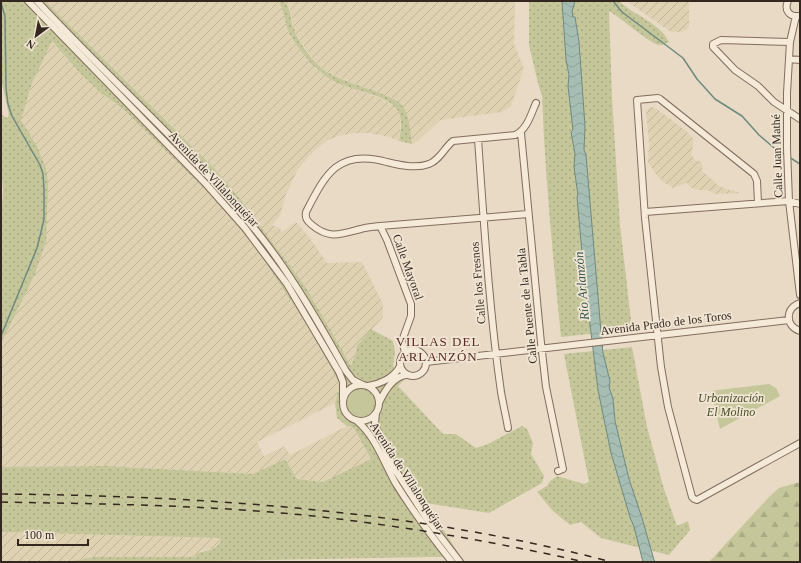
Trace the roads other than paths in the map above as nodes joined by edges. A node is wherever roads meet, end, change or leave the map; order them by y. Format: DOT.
graph roads {
  1 [pos="28,1"];
  2 [pos="37,1"];
  3 [pos="788,1"];
  4 [pos="798,16"];
  5 [pos="790,42"];
  6 [pos="789,59"];
  7 [pos="800,60"];
  8 [pos="536,103"];
  9 [pos="787,110"];
  10 [pos="800,118"];
  11 [pos="521,133"];
  12 [pos="478,138"];
  13 [pos="790,201"];
  14 [pos="758,203"];
  15 [pos="800,204"];
  16 [pos="645,212"];
  17 [pos="528,214"];
  18 [pos="483,218"];
  19 [pos="380,226"];
  20 [pos="800,295"];
  21 [pos="800,303"];
  22 [pos="789,320"];
  23 [pos="800,331"];
  24 [pos="657,335"];
  25 [pos="541,349"];
  26 [pos="405,352"];
  27 [pos="496,354"];
  28 [pos="426,362"];
  29 [pos="400,366"];
  30 [pos="406,375"];
  31 [pos="366,386"];
  32 [pos="343,400"];
  33 [pos="379,403"];
  34 [pos="376,413"];
  35 [pos="357,421"];
  36 [pos="509,426"];
  37 [pos="800,443"];
  38 [pos="558,471"];
  39 [pos="452,562"];
  40 [pos="460,562"];
  1 -- 32 [label="street, Avenida de Villalonquéjar"];
  2 -- 31 [label="street, Avenida de Villalonquéjar"];
  3 -- 4 [label="street"];
  4 -- 5 [label="street, Calle Juan Mathé"];
  5 -- 6 [label="street, Calle Juan Mathé"];
  5 -- 9 [label="street"];
  6 -- 7 [label="street"];
  6 -- 9 [label="street, Calle Juan Mathé"];
  8 -- 11 [label="street"];
  9 -- 10 [label="street"];
  9 -- 13 [label="street, Calle Juan Mathé"];
  11 -- 12 [label="street, Calle Mayoral"];
  11 -- 17 [label="street, Calle Puente de la Tabla"];
  12 -- 18 [label="street, Calle los Fresnos"];
  12 -- 19 [label="street, Calle Mayoral"];
  13 -- 14 [label="street"];
  13 -- 15 [label="street"];
  13 -- 20 [label="street, Calle Juan Mathé"];
  14 -- 16 [label="street"];
  14 -- 16 [label="street"];
  16 -- 24 [label="street"];
  17 -- 18 [label="street"];
  17 -- 25 [label="street, Calle Puente de la Tabla"];
  18 -- 19 [label="street"];
  18 -- 27 [label="street, Calle los Fresnos"];
  19 -- 26 [label="street, Calle Mayoral"];
  21 -- 22 [label="street"];
  22 -- 23 [label="street"];
  22 -- 24 [label="street, Avenida Prado de los Toros"];
  24 -- 25 [label="street, Avenida Prado de los Toros"];
  24 -- 37 [label="street"];
  25 -- 27 [label="street, Avenida Prado de los Toros"];
  25 -- 38 [label="street, Calle Puente de la Tabla"];
  26 -- 28 [label="street"];
  26 -- 29 [label="street"];
  27 -- 28 [label="street, Avenida Prado de los Toros"];
  27 -- 36 [label="street, Calle los Fresnos"];
  28 -- 30 [label="street"];
  29 -- 30 [label="street"];
  29 -- 31 [label="street"];
  30 -- 33 [label="street"];
  31 -- 32 [label="street"];
  31 -- 33 [label="street"];
  32 -- 35 [label="street"];
  33 -- 34 [label="street"];
  34 -- 35 [label="street"];
  34 -- 40 [label="street, Avenida de Villalonquéjar"];
  35 -- 39 [label="street, Avenida de Villalonquéjar"];
}
